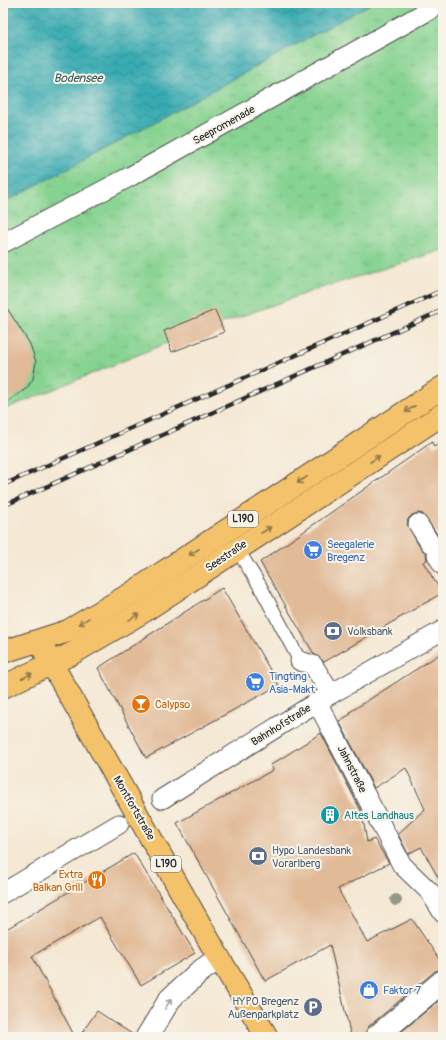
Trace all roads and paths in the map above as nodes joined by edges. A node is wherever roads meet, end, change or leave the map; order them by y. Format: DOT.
graph roads {
  1 [pos="442,3"];
  2 [pos="3,243"];
  3 [pos="443,387"];
  4 [pos="443,414"];
  5 [pos="418,524"];
  6 [pos="238,549"];
  7 [pos="437,554"];
  8 [pos="443,630"];
  9 [pos="38,640"];
  10 [pos="3,652"];
  11 [pos="300,661"];
  12 [pos="52,664"];
  13 [pos="3,687"];
  14 [pos="324,698"];
  15 [pos="162,799"];
  16 [pos="119,824"];
  17 [pos="3,893"];
  18 [pos="443,913"];
  19 [pos="219,958"];
  20 [pos="443,981"];
  21 [pos="147,1037"];
  22 [pos="267,1037"];
  23 [pos="376,1037"];
  1 -- 2 [label="street, Seepromenade"];
  3 -- 9 [label="main road, Seestraße / L190, one-way"];
  6 -- 4 [label="main road, Seestraße / L190, one-way"];
  5 -- 7 [label="street"];
  6 -- 11 [label="lane"];
  12 -- 6 [label="main road, Seestraße / L190, one-way"];
  8 -- 14 [label="street, Bahnhofstraße"];
  9 -- 10 [label="main road, Seestraße / L190"];
  9 -- 12 [label="main road, Montfortstraße / L190"];
  11 -- 14 [label="street, Jahnstraße"];
  13 -- 12 [label="main road, Seestraße / L190, one-way"];
  12 -- 19 [label="main road, Montfortstraße / L190"];
  14 -- 15 [label="street, Bahnhofstraße"];
  14 -- 18 [label="street, Jahnstraße"];
  16 -- 17 [label="street"];
  21 -- 19 [label="street, one-way"];
  19 -- 22 [label="main road, Montfortstraße / L190"];
  20 -- 23 [label="street"];
}
